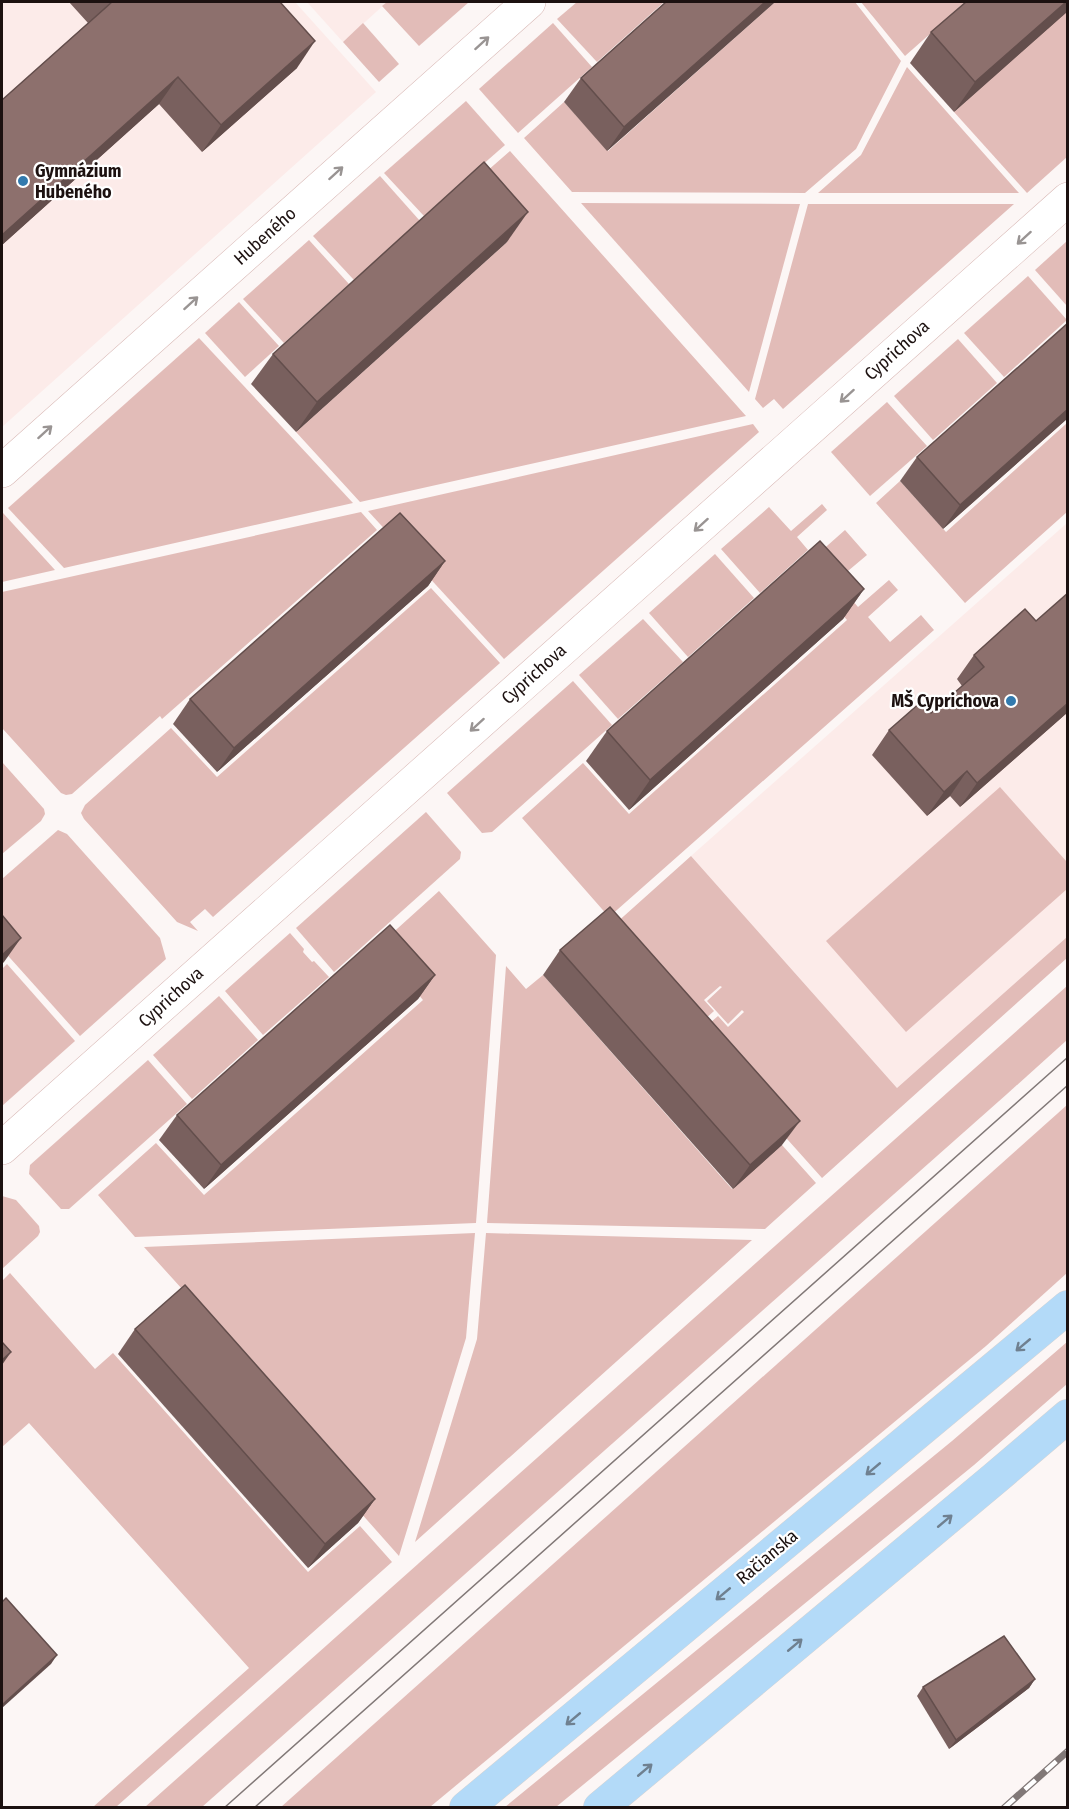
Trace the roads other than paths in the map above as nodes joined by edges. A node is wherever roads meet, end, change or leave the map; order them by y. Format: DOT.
graph roads {
  1 [pos="529,2"];
  2 [pos="1068,199"];
  3 [pos="2,471"];
  4 [pos="2,1148"];
  5 [pos="1068,1307"];
  6 [pos="1068,1416"];
  7 [pos="466,1808"];
  8 [pos="600,1808"];
  3 -- 1 [label="street, Hubeného, one-way"];
  2 -- 4 [label="street, Cyprichova, one-way"];
  5 -- 7 [label="main road, Račianska, one-way"];
  8 -- 6 [label="main road, one-way"];
}
